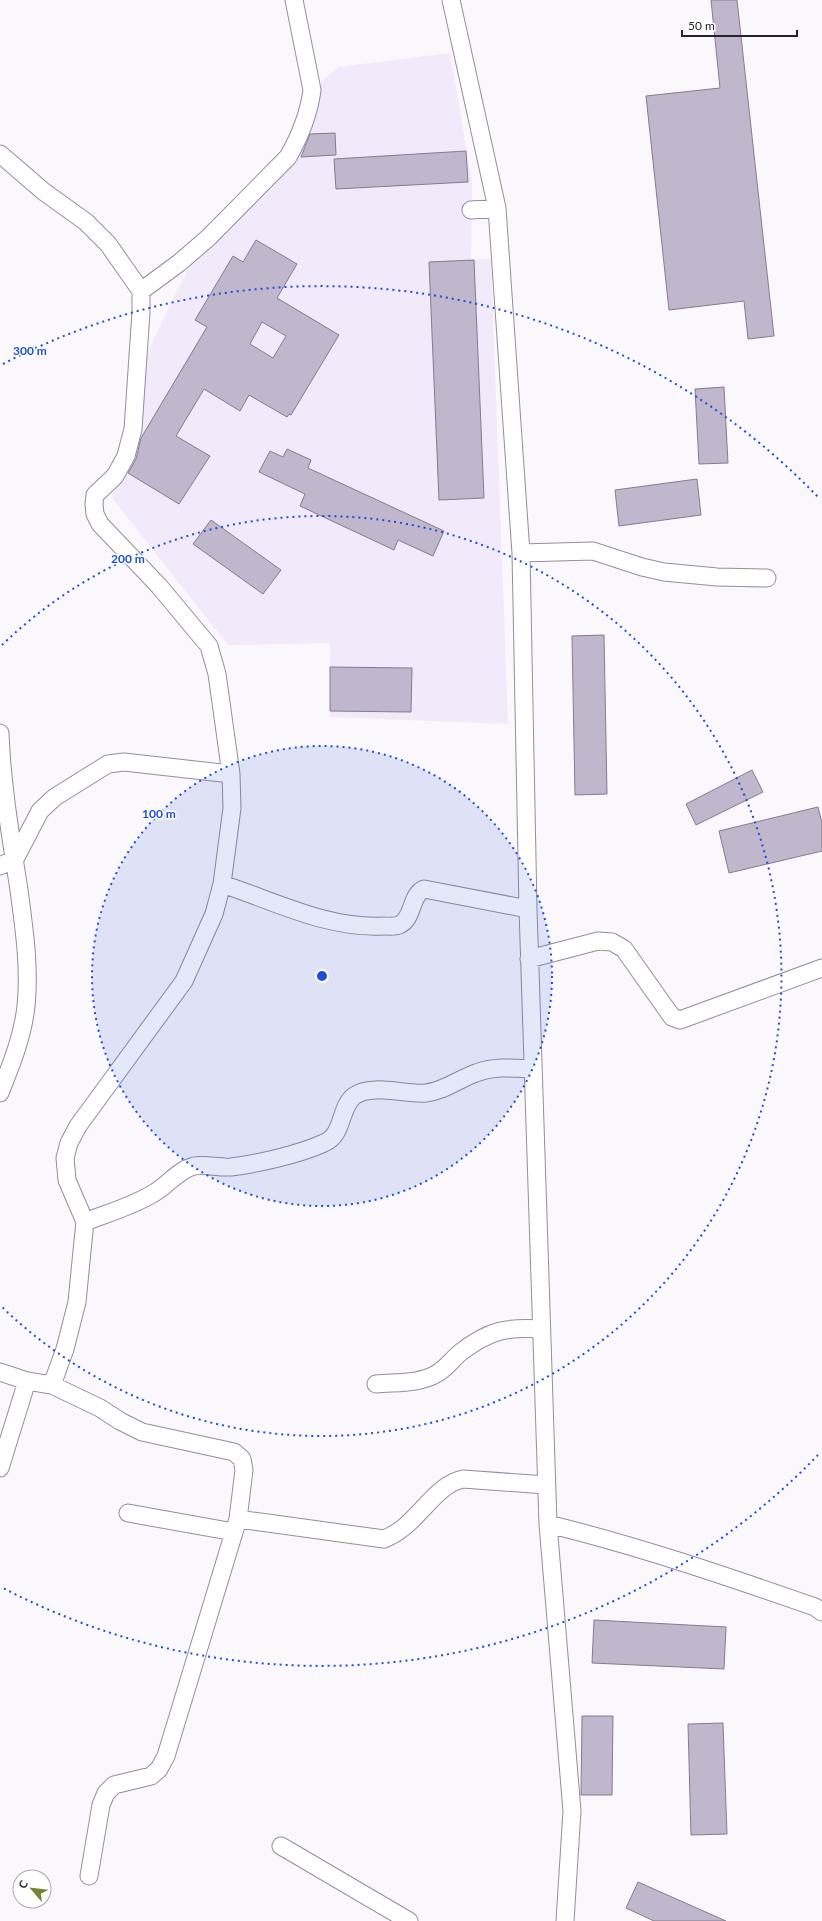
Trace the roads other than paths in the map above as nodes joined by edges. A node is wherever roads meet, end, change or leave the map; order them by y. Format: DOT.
graph roads {
  1 [pos="294,0"];
  2 [pos="451,0"];
  3 [pos="0,154"];
  4 [pos="497,208"];
  5 [pos="471,210"];
  6 [pos="140,290"];
  7 [pos="521,554"];
  8 [pos="767,578"];
  9 [pos="0,733"];
  10 [pos="231,774"];
  11 [pos="7,863"];
  12 [pos="222,884"];
  13 [pos="528,909"];
  14 [pos="529,959"];
  15 [pos="822,968"];
  16 [pos="533,1068"];
  17 [pos="0,1093"];
  18 [pos="85,1222"];
  19 [pos="541,1329"];
  20 [pos="0,1372"];
  21 [pos="27,1381"];
  22 [pos="376,1384"];
  23 [pos="52,1385"];
  24 [pos="0,1468"];
  25 [pos="546,1485"];
  26 [pos="128,1513"];
  27 [pos="548,1524"];
  28 [pos="236,1525"];
  29 [pos="822,1612"];
  30 [pos="281,1846"];
  31 [pos="89,1876"];
  32 [pos="409,1921"];
  33 [pos="565,1921"];
  1 -- 6 [label="street"];
  2 -- 4 [label="street"];
  3 -- 6 [label="street"];
  4 -- 5 [label="street"];
  4 -- 7 [label="street"];
  6 -- 10 [label="street"];
  7 -- 8 [label="street"];
  7 -- 13 [label="street"];
  9 -- 11 [label="street"];
  10 -- 11 [label="street"];
  10 -- 12 [label="street"];
  11 -- 17 [label="street"];
  12 -- 13 [label="street"];
  12 -- 18 [label="street"];
  13 -- 14 [label="street"];
  14 -- 15 [label="street"];
  14 -- 16 [label="street"];
  16 -- 18 [label="street"];
  16 -- 19 [label="street"];
  18 -- 23 [label="street"];
  19 -- 22 [label="street"];
  19 -- 25 [label="street"];
  20 -- 21 [label="street"];
  21 -- 23 [label="street"];
  21 -- 24 [label="street"];
  23 -- 28 [label="street"];
  25 -- 27 [label="street"];
  25 -- 28 [label="street"];
  26 -- 28 [label="street"];
  27 -- 29 [label="street"];
  27 -- 33 [label="street"];
  28 -- 31 [label="street"];
  30 -- 32 [label="street"];
}
